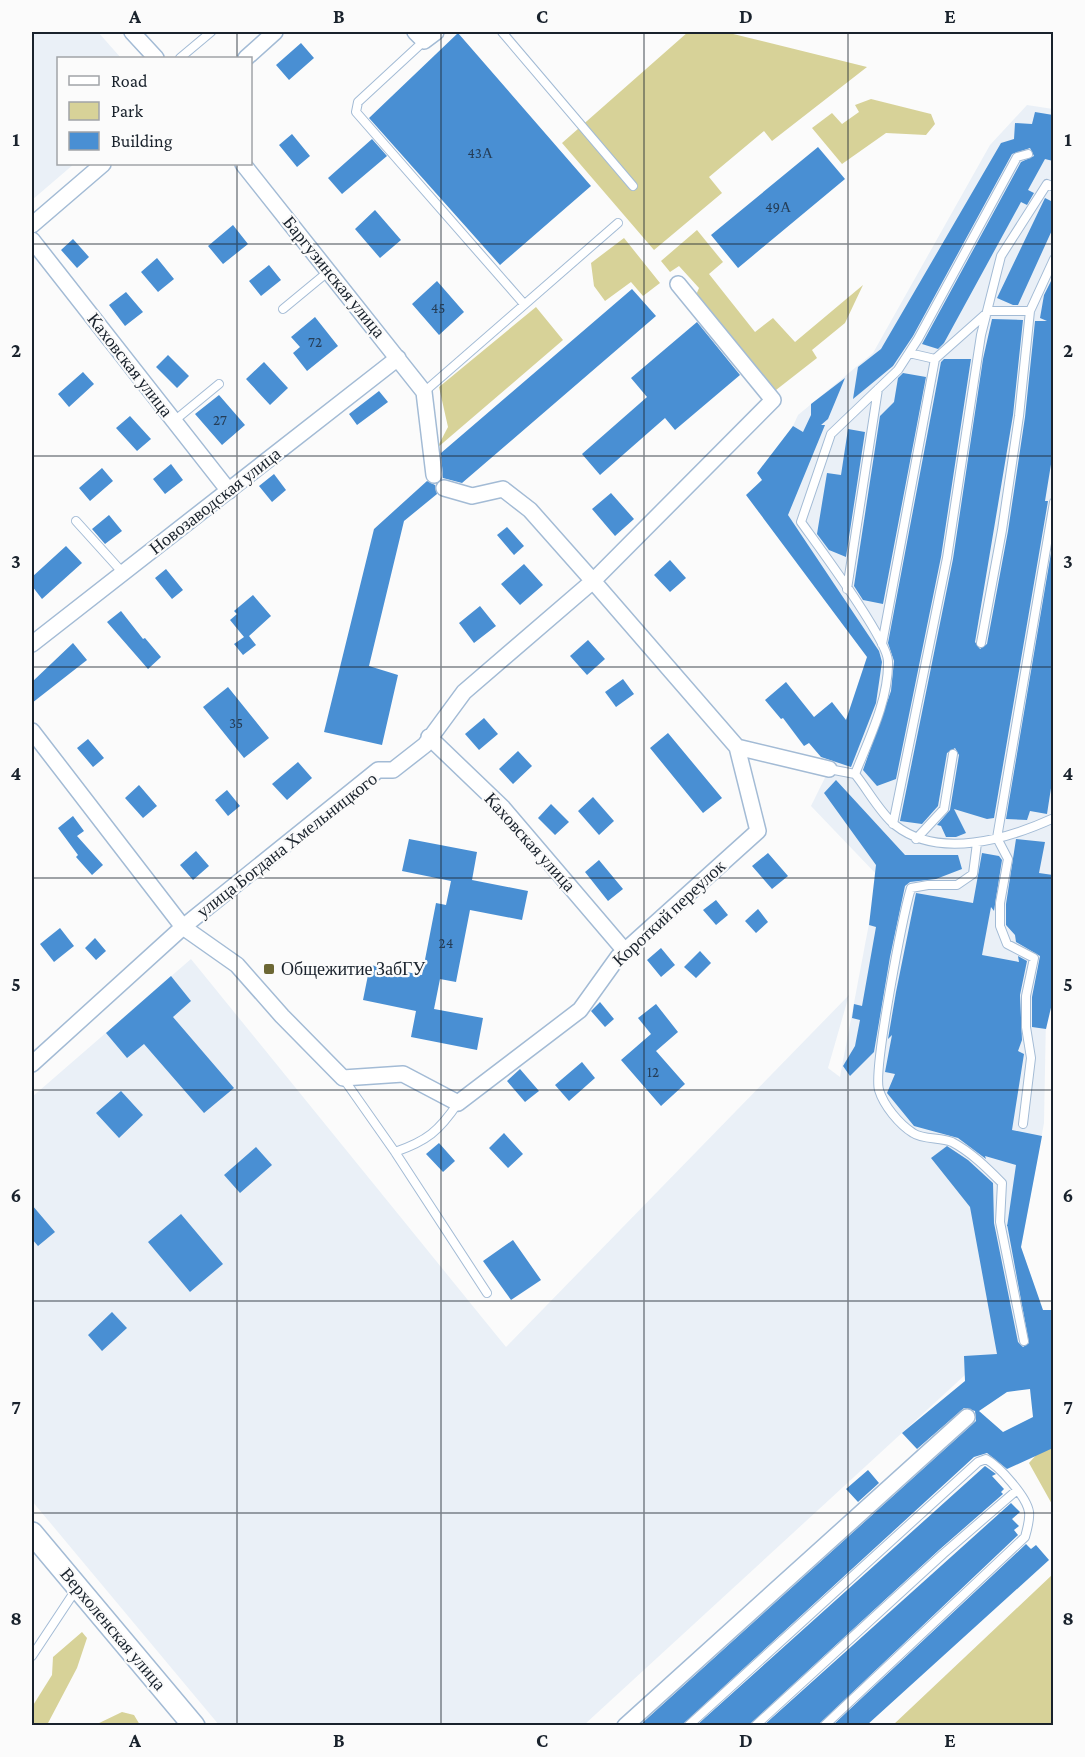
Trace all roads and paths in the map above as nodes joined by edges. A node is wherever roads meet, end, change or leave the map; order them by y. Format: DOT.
graph roads {
  1 [pos="132,32"];
  2 [pos="211,32"];
  3 [pos="275,32"];
  4 [pos="502,32"];
  5 [pos="425,35"];
  6 [pos="155,57"];
  7 [pos="181,57"];
  8 [pos="247,57"];
  9 [pos="1028,154"];
  10 [pos="102,165"];
  11 [pos="244,165"];
  12 [pos="633,186"];
  13 [pos="1053,187"];
  14 [pos="618,223"];
  15 [pos="32,225"];
  16 [pos="32,240"];
  17 [pos="1053,259"];
  18 [pos="329,271"];
  19 [pos="678,284"];
  20 [pos="524,304"];
  21 [pos="283,309"];
  22 [pos="989,311"];
  23 [pos="1030,312"];
  24 [pos="909,353"];
  25 [pos="398,358"];
  26 [pos="935,359"];
  27 [pos="219,384"];
  28 [pos="878,389"];
  29 [pos="424,392"];
  30 [pos="174,421"];
  31 [pos="434,474"];
  32 [pos="444,488"];
  33 [pos="229,491"];
  34 [pos="1053,502"];
  35 [pos="76,520"];
  36 [pos="123,573"];
  37 [pos="593,581"];
  38 [pos="847,589"];
  39 [pos="981,643"];
  40 [pos="882,644"];
  41 [pos="32,645"];
  42 [pos="32,731"];
  43 [pos="429,737"];
  44 [pos="736,747"];
  45 [pos="953,754"];
  46 [pos="829,769"];
  47 [pos="855,774"];
  48 [pos="1053,818"];
  49 [pos="893,824"];
  50 [pos="997,838"];
  51 [pos="916,840"];
  52 [pos="977,843"];
  53 [pos="183,927"];
  54 [pos="625,951"];
  55 [pos="32,1064"];
  56 [pos="343,1078"];
  57 [pos="458,1103"];
  58 [pos="1023,1124"];
  59 [pos="395,1152"];
  60 [pos="487,1293"];
  61 [pos="1024,1341"];
  62 [pos="967,1417"];
  63 [pos="1017,1490"];
  64 [pos="32,1533"];
  65 [pos="78,1587"];
  66 [pos="32,1656"];
  67 [pos="194,1725"];
  68 [pos="625,1725"];
  69 [pos="688,1725"];
  70 [pos="755,1725"];
  71 [pos="824,1725"];
  1 -- 6 [label="street"];
  2 -- 7 [label="lane"];
  3 -- 8 [label="street"];
  4 -- 12 [label="lane"];
  5 -- 20 [label="lane"];
  9 -- 24 [label="lane"];
  10 -- 15 [label="street"];
  11 -- 18 [label="street, Баргузинская улица"];
  13 -- 22 [label="lane"];
  14 -- 20 [label="lane"];
  16 -- 30 [label="street, Каховская улица"];
  17 -- 23 [label="lane"];
  18 -- 21 [label="lane"];
  18 -- 25 [label="street, Баргузинская улица"];
  19 -- 37 [label="street, улица Богдана Хмельницкого"];
  20 -- 29 [label="lane"];
  22 -- 23 [label="lane"];
  22 -- 26 [label="lane"];
  22 -- 49 [label="lane"];
  23 -- 39 [label="lane"];
  24 -- 26 [label="lane"];
  24 -- 28 [label="lane"];
  25 -- 29 [label="street, Баргузинская улица"];
  25 -- 33 [label="street, Новозаводская улица"];
  26 -- 40 [label="lane"];
  27 -- 30 [label="lane"];
  28 -- 38 [label="lane"];
  28 -- 38 [label="lane"];
  29 -- 31 [label="street"];
  30 -- 33 [label="street, Каховская улица"];
  32 -- 37 [label="street"];
  33 -- 36 [label="street, Новозаводская улица"];
  34 -- 50 [label="lane"];
  35 -- 36 [label="lane"];
  36 -- 41 [label="street, Новозаводская улица"];
  37 -- 43 [label="street, улица Богдана Хмельницкого"];
  37 -- 44 [label="street"];
  38 -- 40 [label="lane"];
  40 -- 47 [label="lane"];
  42 -- 53 [label="street"];
  43 -- 53 [label="street, улица Богдана Хмельницкого"];
  43 -- 54 [label="street, Каховская улица"];
  44 -- 46 [label="street"];
  44 -- 54 [label="street, Короткий переулок"];
  45 -- 51 [label="lane"];
  46 -- 47 [label="lane"];
  47 -- 49 [label="lane"];
  48 -- 50 [label="lane"];
  49 -- 51 [label="lane"];
  50 -- 52 [label="lane"];
  50 -- 58 [label="lane"];
  51 -- 52 [label="lane"];
  52 -- 61 [label="lane"];
  53 -- 55 [label="street, улица Богдана Хмельницкого"];
  53 -- 56 [label="street"];
  54 -- 57 [label="street, Короткий переулок"];
  56 -- 57 [label="street"];
  56 -- 59 [label="lane"];
  57 -- 59 [label="lane"];
  59 -- 60 [label="lane"];
  62 -- 68 [label="street"];
  63 -- 69 [label="lane"];
  63 -- 70 [label="lane"];
  63 -- 71 [label="lane"];
  64 -- 65 [label="main road, Верхоленская улица"];
  65 -- 66 [label="lane"];
  65 -- 67 [label="main road, Верхоленская улица"];
}
